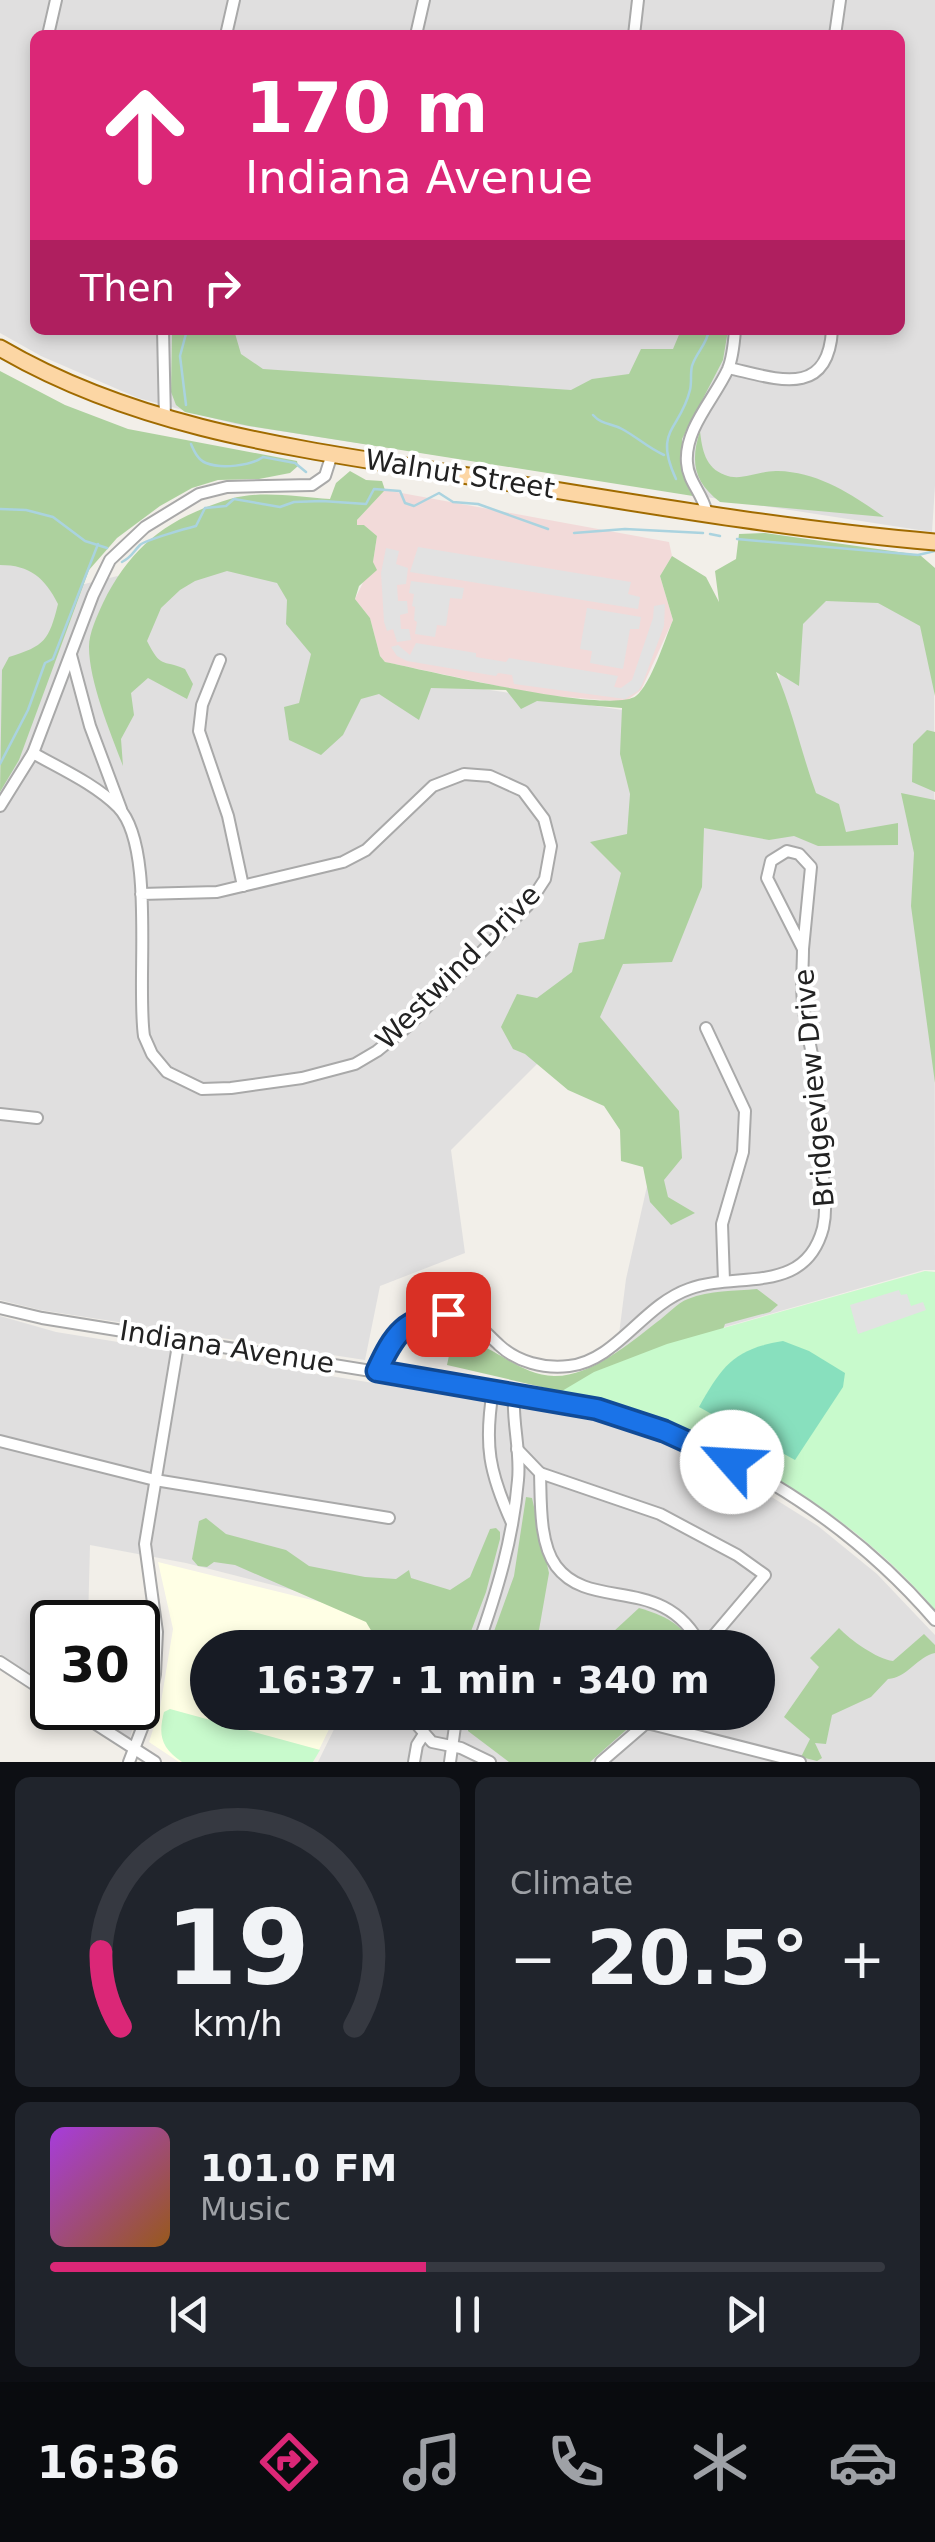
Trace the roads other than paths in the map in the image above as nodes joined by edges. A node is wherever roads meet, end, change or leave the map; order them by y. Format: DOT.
graph roads {
  1 [pos="56,0"];
  2 [pos="234,0"];
  3 [pos="424,0"];
  4 [pos="638,0"];
  5 [pos="840,0"];
  6 [pos="49,30"];
  7 [pos="227,30"];
  8 [pos="417,30"];
  9 [pos="635,30"];
  10 [pos="836,30"];
  11 [pos="164,335"];
  12 [pos="734,335"];
  13 [pos="831,335"];
  14 [pos="0,348"];
  15 [pos="729,368"];
  16 [pos="165,420"];
  17 [pos="332,454"];
  18 [pos="707,514"];
  19 [pos="935,542"];
  20 [pos="70,654"];
  21 [pos="220,660"];
  22 [pos="32,754"];
  23 [pos="0,806"];
  24 [pos="121,809"];
  25 [pos="243,886"];
  26 [pos="141,894"];
  27 [pos="803,949"];
  28 [pos="706,1028"];
  29 [pos="0,1114"];
  30 [pos="37,1118"];
  31 [pos="724,1281"];
  32 [pos="0,1308"];
  33 [pos="179,1339"];
  34 [pos="377,1371"];
  35 [pos="493,1390"];
  36 [pos="514,1394"];
  37 [pos="0,1441"];
  38 [pos="517,1449"];
  39 [pos="540,1473"];
  40 [pos="155,1480"];
  41 [pos="389,1518"];
  42 [pos="512,1524"];
  43 [pos="935,1620"];
  44 [pos="483,1630"];
  45 [pos="691,1630"];
  46 [pos="717,1630"];
  47 [pos="0,1662"];
  48 [pos="30,1682"];
  49 [pos="106,1730"];
  50 [pos="421,1730"];
  51 [pos="455,1730"];
  52 [pos="640,1730"];
  53 [pos="675,1730"];
  54 [pos="424,1734"];
  55 [pos="452,1746"];
  56 [pos="134,1748"];
  57 [pos="129,1762"];
  58 [pos="155,1762"];
  59 [pos="414,1762"];
  60 [pos="450,1762"];
  61 [pos="490,1762"];
  62 [pos="601,1762"];
  63 [pos="800,1762"];
  1 -- 6 [label="street"];
  2 -- 7 [label="street"];
  3 -- 8 [label="street"];
  4 -- 9 [label="street"];
  5 -- 10 [label="street"];
  11 -- 16 [label="street"];
  12 -- 15 [label="street"];
  13 -- 15 [label="street"];
  14 -- 16 [label="main road, Walnut Street"];
  15 -- 18 [label="street"];
  16 -- 17 [label="main road, Walnut Street"];
  17 -- 18 [label="main road, Walnut Street"];
  17 -- 20 [label="street"];
  18 -- 19 [label="main road, Walnut Street"];
  20 -- 22 [label="street"];
  20 -- 24 [label="street, Westwind Drive"];
  21 -- 25 [label="street"];
  22 -- 23 [label="street"];
  22 -- 24 [label="street"];
  24 -- 26 [label="street, Westwind Drive"];
  25 -- 26 [label="street, Westwind Drive"];
  25 -- 26 [label="street, Westwind Drive"];
  27 -- 27 [label="street, Bridgeview Drive"];
  27 -- 31 [label="street, Bridgeview Drive"];
  28 -- 31 [label="street"];
  29 -- 30 [label="street"];
  31 -- 34 [label="street, Bridgeview Drive"];
  32 -- 33 [label="street, Indiana Avenue"];
  33 -- 34 [label="street, Indiana Avenue"];
  33 -- 40 [label="street"];
  34 -- 35 [label="street, Indiana Avenue"];
  35 -- 36 [label="street, Indiana Avenue"];
  35 -- 42 [label="street"];
  36 -- 38 [label="street"];
  36 -- 43 [label="street, Indiana Avenue"];
  37 -- 40 [label="street"];
  38 -- 39 [label="street"];
  38 -- 42 [label="street"];
  39 -- 45 [label="street"];
  39 -- 46 [label="street"];
  40 -- 41 [label="street"];
  40 -- 56 [label="street"];
  42 -- 44 [label="street"];
  47 -- 48 [label="street"];
  49 -- 56 [label="street"];
  50 -- 54 [label="street"];
  51 -- 55 [label="street"];
  52 -- 62 [label="street"];
  53 -- 63 [label="street"];
  54 -- 55 [label="street"];
  54 -- 59 [label="street"];
  55 -- 60 [label="street"];
  55 -- 61 [label="street"];
  56 -- 57 [label="street"];
  56 -- 58 [label="street"];
}
